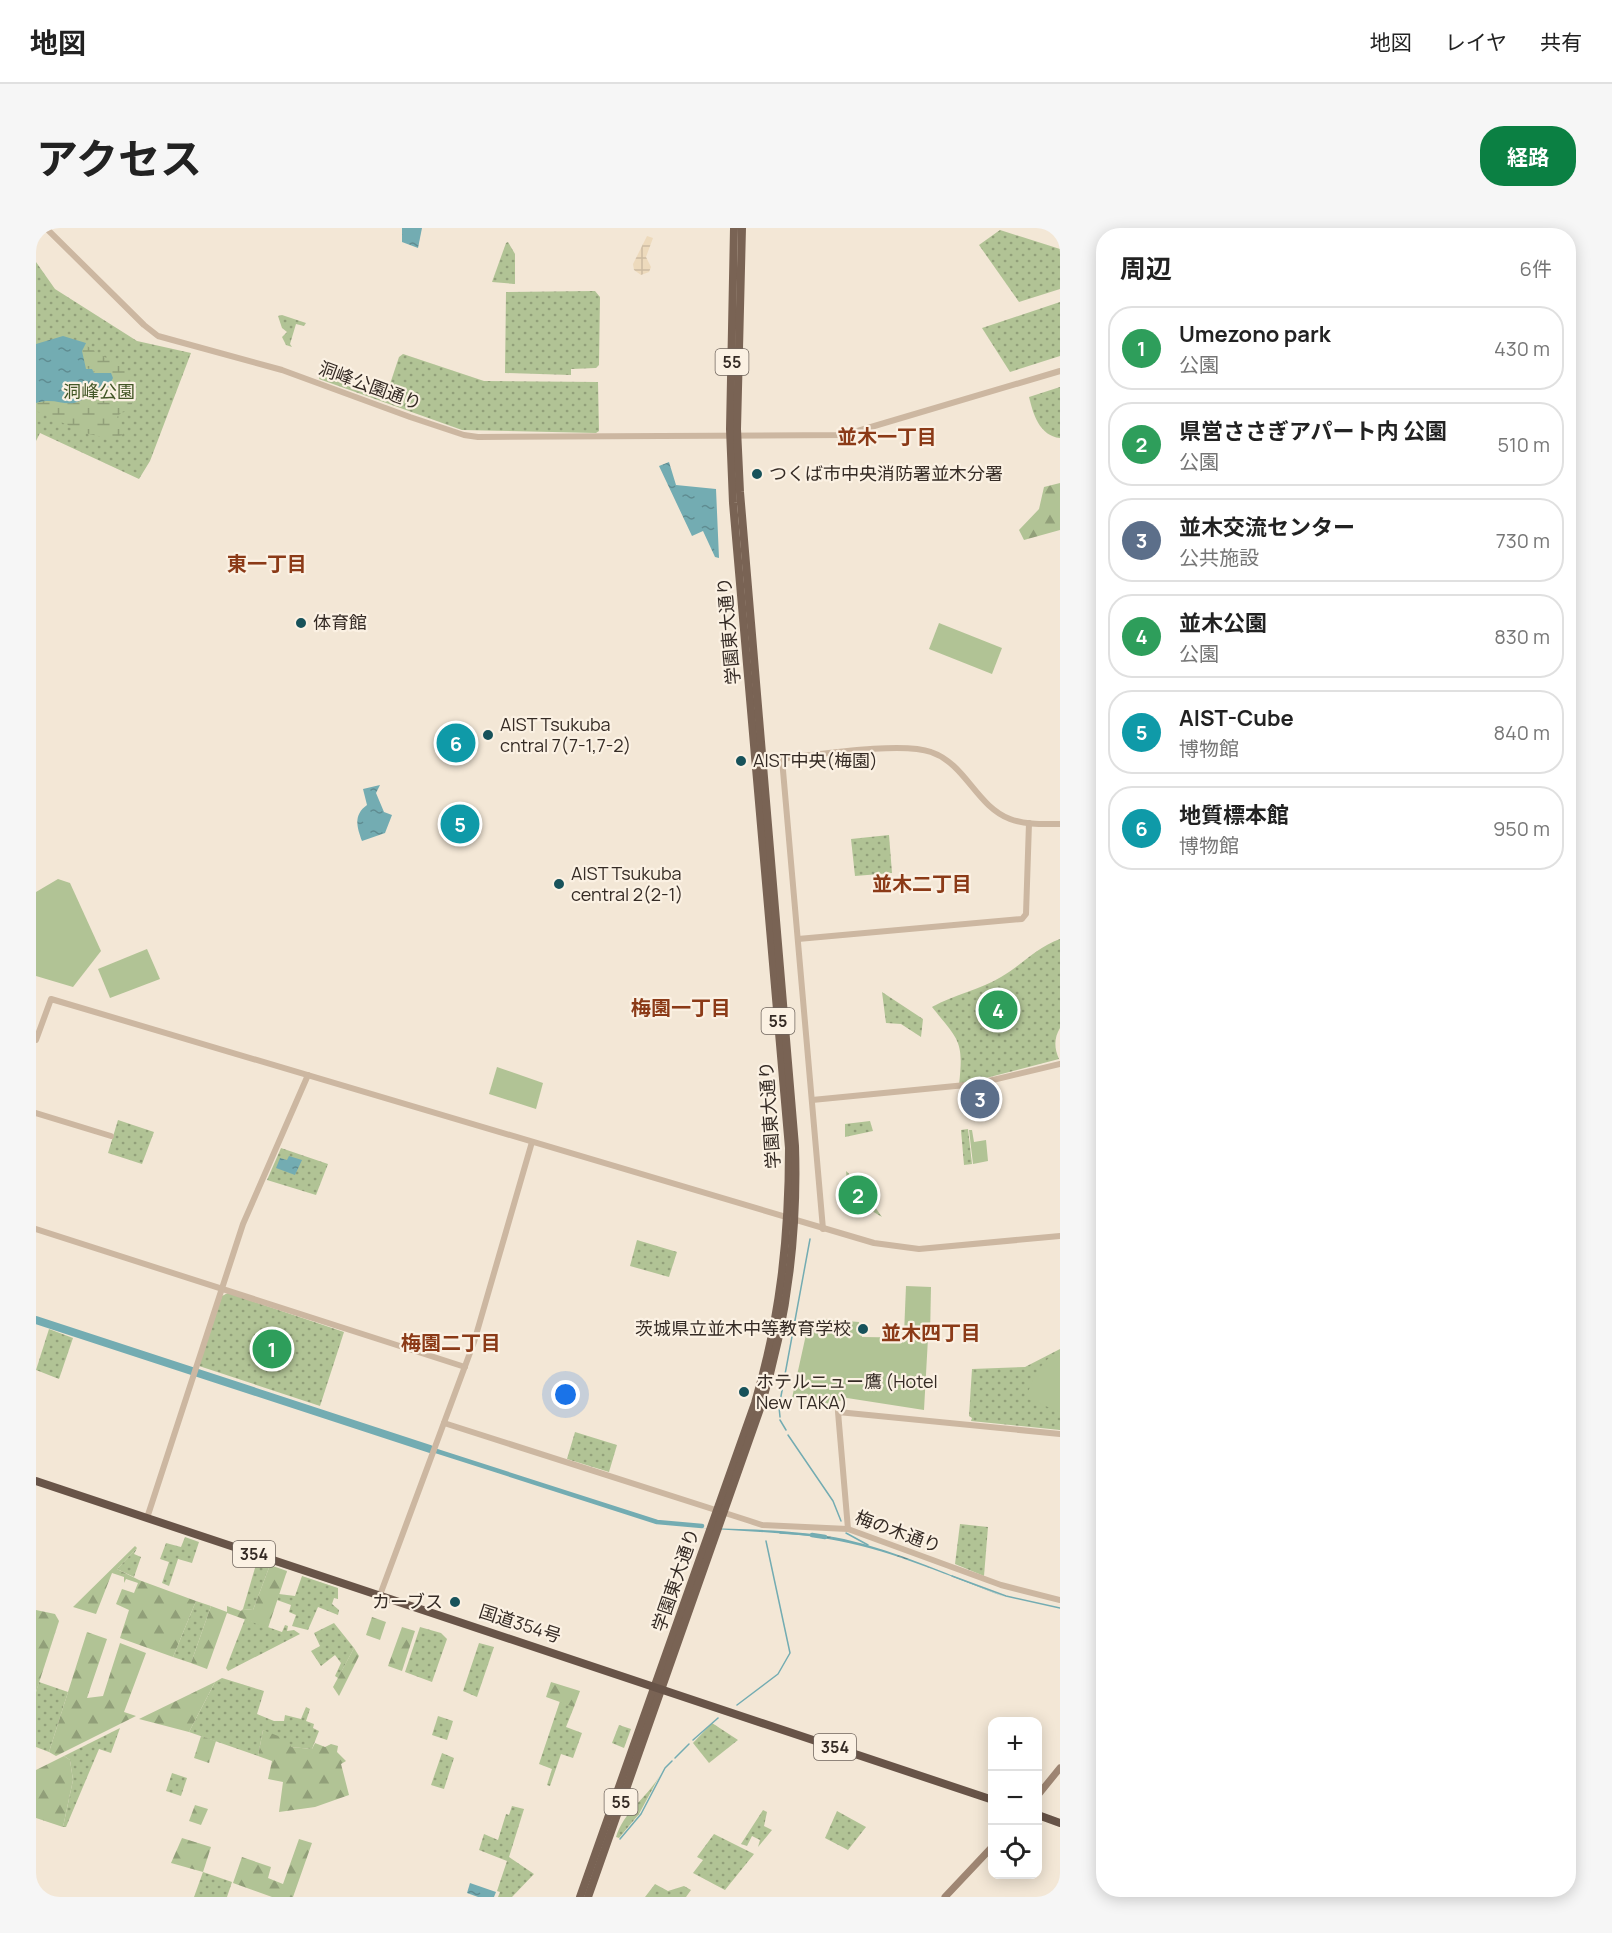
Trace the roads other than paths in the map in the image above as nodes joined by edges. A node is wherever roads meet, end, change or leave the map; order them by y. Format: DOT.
graph roads {
  1 [pos="46,228"];
  2 [pos="734,228"];
  3 [pos="742,228"];
  4 [pos="1060,371"];
  5 [pos="734,437"];
  6 [pos="782,759"];
  7 [pos="758,761"];
  8 [pos="1029,823"];
  9 [pos="1060,824"];
  10 [pos="798,939"];
  11 [pos="36,1040"];
  12 [pos="1060,1064"];
  13 [pos="308,1075"];
  14 [pos="812,1100"];
  15 [pos="36,1113"];
  16 [pos="111,1136"];
  17 [pos="532,1142"];
  18 [pos="792,1220"];
  19 [pos="823,1228"];
  20 [pos="36,1229"];
  21 [pos="1060,1236"];
  22 [pos="222,1289"];
  23 [pos="465,1367"];
  24 [pos="444,1423"];
  25 [pos="1060,1434"];
  26 [pos="36,1481"];
  27 [pos="720,1512"];
  28 [pos="147,1518"];
  29 [pos="848,1529"];
  30 [pos="380,1595"];
  31 [pos="1060,1600"];
  32 [pos="658,1688"];
  33 [pos="1060,1768"];
  34 [pos="1042,1790"];
  35 [pos="988,1798"];
  36 [pos="1042,1816"];
  37 [pos="1060,1823"];
  38 [pos="988,1851"];
  39 [pos="580,1897"];
  40 [pos="588,1897"];
  41 [pos="945,1897"];
  1 -- 5 [label="street, 洞峰公園通り"];
  2 -- 5 [label="main road, 学園東大通り / 55"];
  3 -- 5 [label="main road, 学園東大通り / 55"];
  4 -- 5 [label="street, 洞峰公園通り"];
  5 -- 7 [label="main road, 学園東大通り / 55"];
  6 -- 7 [label="street"];
  6 -- 8 [label="street"];
  6 -- 10 [label="street"];
  7 -- 18 [label="main road, 学園東大通り / 55"];
  8 -- 9 [label="street"];
  8 -- 10 [label="street"];
  10 -- 14 [label="street"];
  11 -- 13 [label="street"];
  12 -- 14 [label="street"];
  13 -- 17 [label="street"];
  13 -- 22 [label="street"];
  14 -- 19 [label="street"];
  15 -- 16 [label="street"];
  17 -- 18 [label="street"];
  17 -- 23 [label="street"];
  18 -- 19 [label="street"];
  18 -- 27 [label="main road, 学園東大通り / 55"];
  19 -- 21 [label="street"];
  20 -- 22 [label="street"];
  22 -- 23 [label="street"];
  22 -- 28 [label="street"];
  23 -- 24 [label="street"];
  24 -- 27 [label="street, 梅の木通り"];
  24 -- 30 [label="street"];
  25 -- 29 [label="street"];
  26 -- 28 [label="highway, 国道354号 / 354"];
  27 -- 29 [label="street, 梅の木通り"];
  27 -- 32 [label="main road, 学園東大通り / 55"];
  28 -- 30 [label="highway, 国道354号 / 354"];
  29 -- 31 [label="street, 梅の木通り"];
  30 -- 32 [label="highway, 国道354号 / 354"];
  32 -- 35 [label="highway, 国道354号 / 354"];
  32 -- 39 [label="main road, 学園東大通り / 55"];
  32 -- 40 [label="main road, 学園東大通り / 55"];
  33 -- 34 [label="main road"];
  36 -- 37 [label="highway"];
  38 -- 41 [label="main road"];
}
